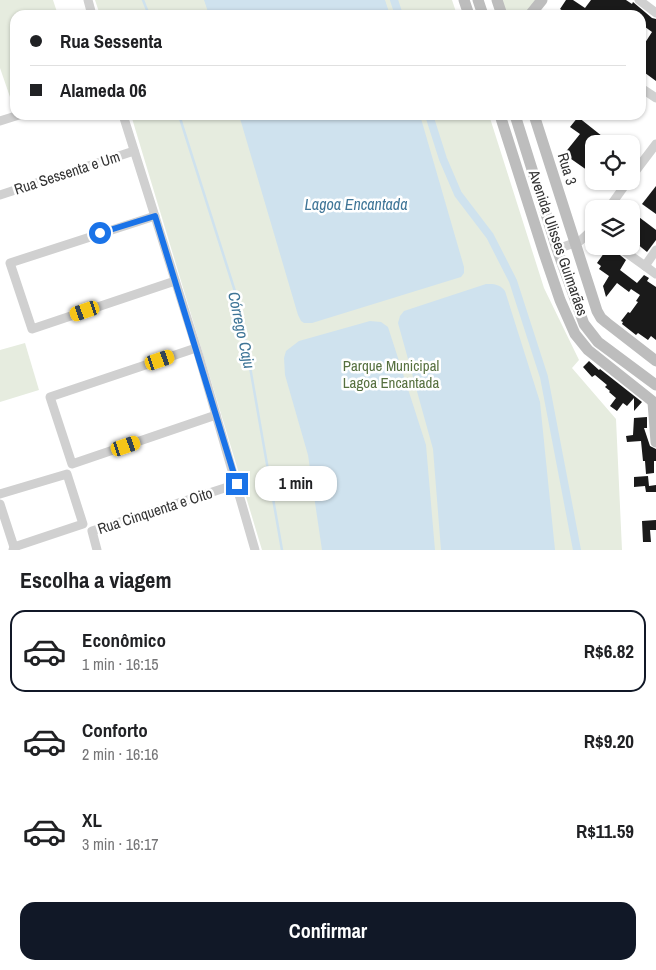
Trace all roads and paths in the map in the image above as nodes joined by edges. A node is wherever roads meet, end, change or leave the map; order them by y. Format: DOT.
graph roads {
  1 [pos="639,0"];
  2 [pos="656,13"];
  3 [pos="125,120"];
  4 [pos="502,120"];
  5 [pos="517,120"];
  6 [pos="536,120"];
  7 [pos="656,144"];
  8 [pos="134,151"];
  9 [pos="640,166"];
  10 [pos="0,195"];
  11 [pos="155,216"];
  12 [pos="585,236"];
  13 [pos="574,244"];
  14 [pos="557,249"];
  15 [pos="656,250"];
  16 [pos="544,253"];
  17 [pos="630,255"];
  18 [pos="645,266"];
  19 [pos="656,274"];
  20 [pos="175,281"];
  21 [pos="196,348"];
  22 [pos="656,361"];
  23 [pos="656,385"];
  24 [pos="655,402"];
  25 [pos="216,415"];
  26 [pos="656,442"];
  27 [pos="237,484"];
  28 [pos="0,494"];
  29 [pos="0,504"];
  30 [pos="13,548"];
  31 [pos="98,550"];
  32 [pos="255,550"];
  1 -- 2 [label="street"];
  3 -- 8 [label="street"];
  4 -- 16 [label="main road, Avenida Ulisses Guimarães"];
  5 -- 14 [label="main road, Avenida Ulisses Guimarães"];
  6 -- 13 [label="main road, Rua 3"];
  7 -- 9 [label="street"];
  8 -- 10 [label="street, Rua Sessenta e Um"];
  8 -- 11 [label="street"];
  11 -- 20 [label="street"];
  11 -- 20 [label="street"];
  12 -- 13 [label="street"];
  13 -- 14 [label="street"];
  13 -- 22 [label="main road, Rua 3"];
  14 -- 16 [label="main road"];
  14 -- 23 [label="main road, Avenida Ulisses Guimarães"];
  15 -- 18 [label="street"];
  16 -- 24 [label="main road, Avenida Ulisses Guimarães"];
  17 -- 18 [label="street"];
  18 -- 19 [label="street"];
  20 -- 21 [label="street"];
  21 -- 25 [label="street"];
  21 -- 25 [label="street"];
  24 -- 26 [label="main road"];
  25 -- 27 [label="street"];
  27 -- 31 [label="street, Rua Cinquenta e Oito"];
  27 -- 32 [label="street"];
  28 -- 30 [label="street"];
  29 -- 30 [label="street"];
}
